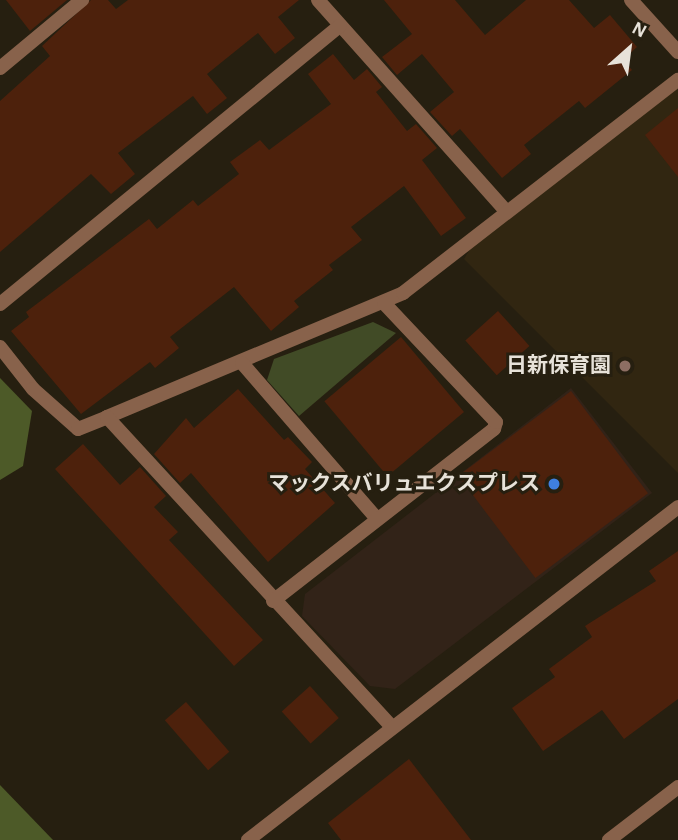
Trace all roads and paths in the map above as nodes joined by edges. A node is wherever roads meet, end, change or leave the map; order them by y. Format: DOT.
graph roads {
  1 [pos="82,0"];
  2 [pos="318,0"];
  3 [pos="631,0"];
  4 [pos="340,26"];
  5 [pos="678,52"];
  6 [pos="0,68"];
  7 [pos="678,80"];
  8 [pos="506,211"];
  9 [pos="384,303"];
  10 [pos="0,304"];
  11 [pos="0,348"];
  12 [pos="242,363"];
  13 [pos="107,418"];
  14 [pos="678,507"];
  15 [pos="377,519"];
  16 [pos="273,601"];
  17 [pos="392,727"];
  18 [pos="678,787"];
  19 [pos="248,840"];
  20 [pos="609,840"];
  1 -- 6 [label="street"];
  2 -- 4 [label="street"];
  3 -- 5 [label="street"];
  4 -- 8 [label="street"];
  4 -- 10 [label="street"];
  7 -- 8 [label="street"];
  8 -- 9 [label="street"];
  9 -- 12 [label="street"];
  9 -- 15 [label="street"];
  11 -- 13 [label="street"];
  12 -- 13 [label="street"];
  12 -- 15 [label="street"];
  13 -- 16 [label="street"];
  14 -- 17 [label="street"];
  15 -- 16 [label="street"];
  16 -- 17 [label="street"];
  17 -- 19 [label="street"];
  18 -- 20 [label="street"];
}
